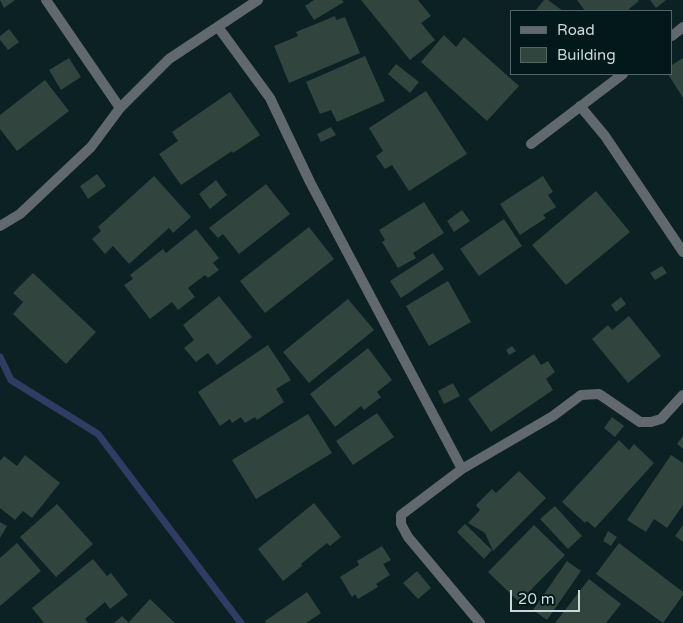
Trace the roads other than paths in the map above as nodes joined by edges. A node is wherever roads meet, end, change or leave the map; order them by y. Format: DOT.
graph roads {
  1 [pos="46,0"];
  2 [pos="258,0"];
  3 [pos="218,27"];
  4 [pos="683,27"];
  5 [pos="673,35"];
  6 [pos="621,75"];
  7 [pos="580,106"];
  8 [pos="120,108"];
  9 [pos="531,144"];
  10 [pos="0,226"];
  11 [pos="683,252"];
  12 [pos="683,395"];
  13 [pos="462,469"];
  14 [pos="480,623"];
  1 -- 8 [label="street"];
  2 -- 3 [label="street"];
  3 -- 8 [label="street"];
  3 -- 13 [label="street"];
  4 -- 5 [label="street"];
  6 -- 7 [label="street"];
  7 -- 9 [label="street"];
  7 -- 11 [label="street"];
  8 -- 10 [label="street"];
  12 -- 13 [label="street"];
  13 -- 14 [label="street"];
}
